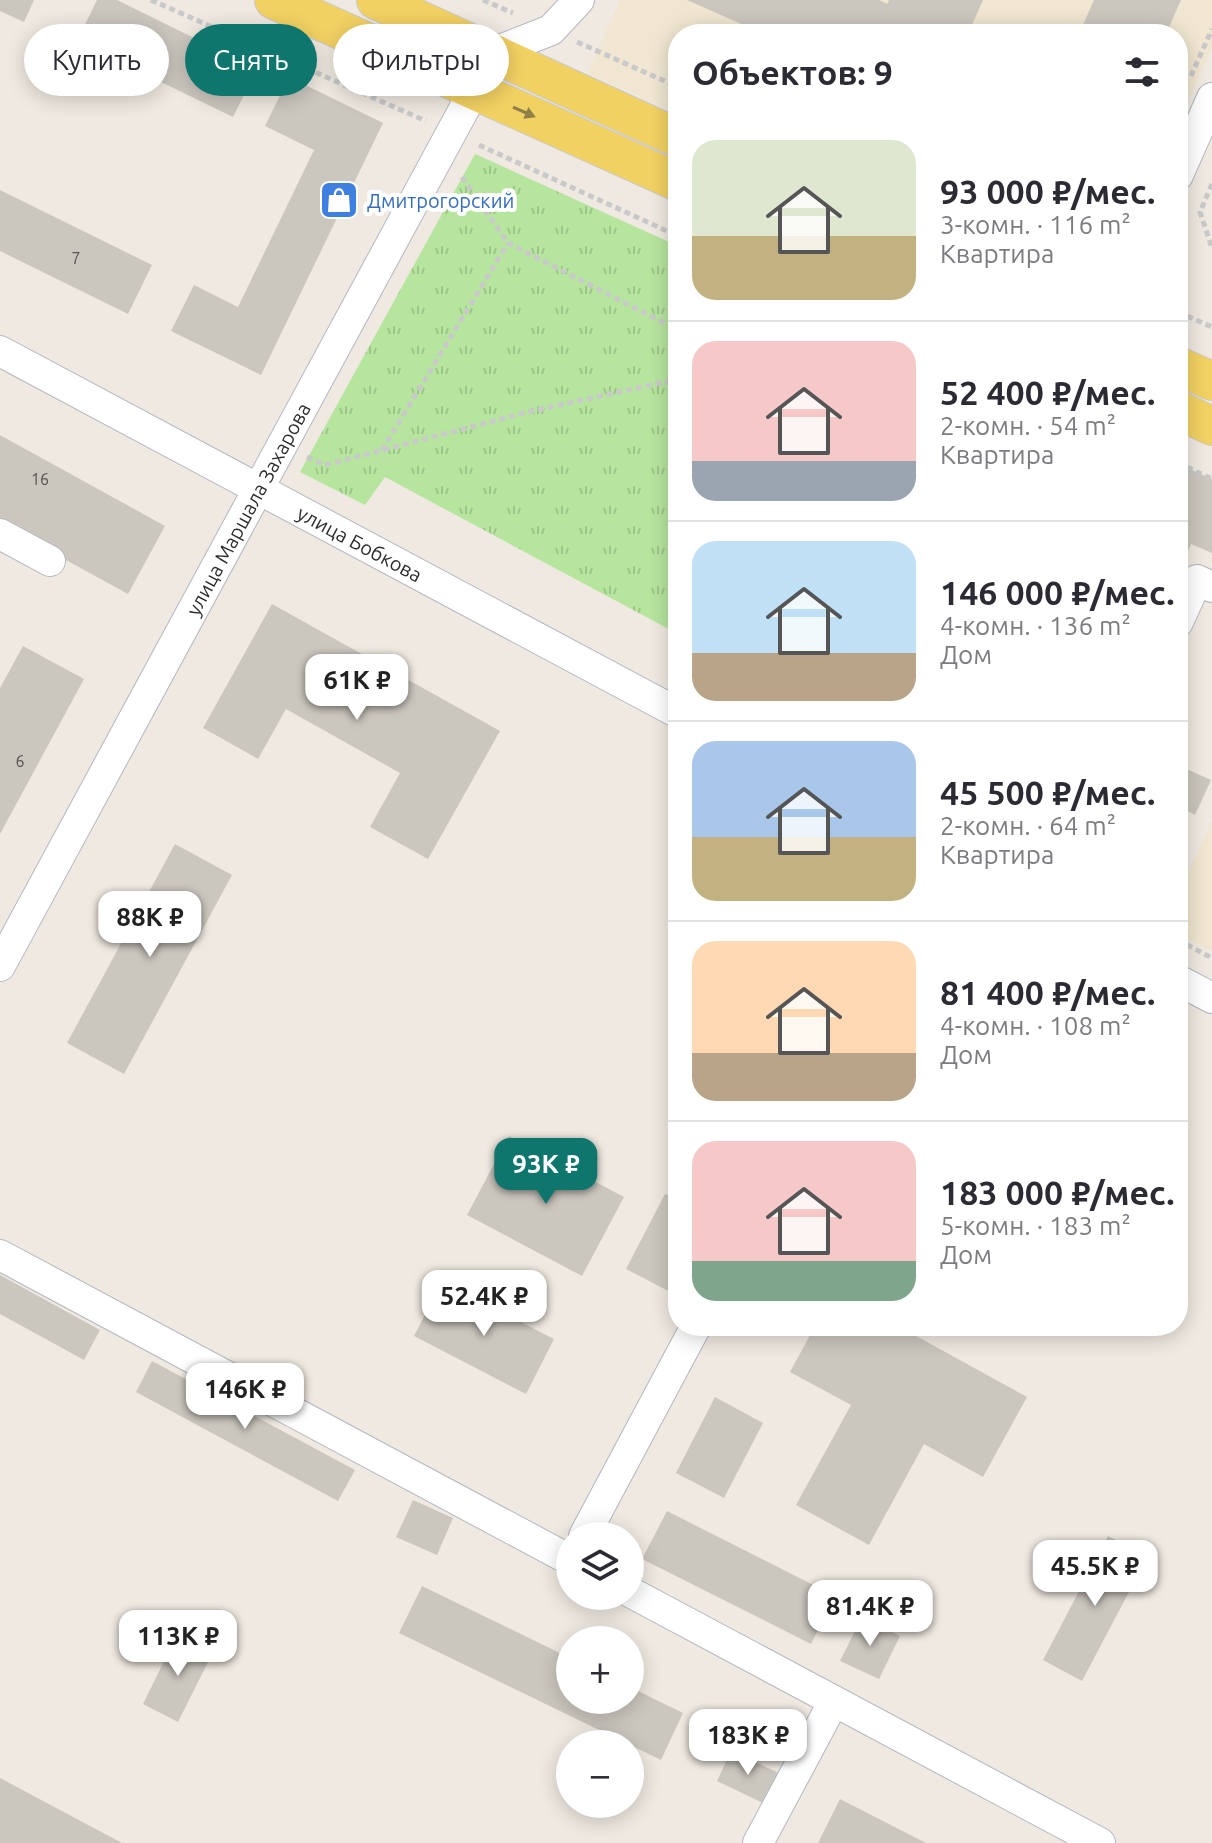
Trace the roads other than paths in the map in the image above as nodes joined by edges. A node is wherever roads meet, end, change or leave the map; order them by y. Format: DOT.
graph roads {
  1 [pos="274,0"];
  2 [pos="376,0"];
  3 [pos="579,0"];
  4 [pos="431,24"];
  5 [pos="333,26"];
  6 [pos="509,46"];
  7 [pos="509,59"];
  8 [pos="1201,89"];
  9 [pos="472,96"];
  10 [pos="488,96"];
  11 [pos="668,133"];
  12 [pos="1188,138"];
  13 [pos="668,177"];
  14 [pos="0,351"];
  15 [pos="1188,415"];
  16 [pos="1212,426"];
  17 [pos="258,489"];
  18 [pos="0,534"];
  19 [pos="50,561"];
  20 [pos="1212,587"];
  21 [pos="1188,600"];
  22 [pos="668,708"];
  23 [pos="0,966"];
  24 [pos="1188,985"];
  25 [pos="1212,998"];
  26 [pos="0,1255"];
  27 [pos="691,1336"];
  28 [pos="591,1522"];
  29 [pos="556,1553"];
  30 [pos="644,1599"];
  31 [pos="834,1701"];
  32 [pos="758,1843"];
  33 [pos="1100,1843"];
  1 -- 5 [label="main road"];
  2 -- 4 [label="main road"];
  3 -- 6 [label="street"];
  7 -- 11 [label="main road"];
  8 -- 12 [label="street"];
  9 -- 17 [label="street, улица Маршала Захарова"];
  10 -- 13 [label="main road, one-way"];
  14 -- 17 [label="street, улица Бобкова"];
  15 -- 16 [label="main road"];
  17 -- 22 [label="street, улица Бобкова"];
  17 -- 23 [label="street, улица Маршала Захарова"];
  18 -- 19 [label="street"];
  20 -- 21 [label="street"];
  24 -- 25 [label="street"];
  26 -- 29 [label="street"];
  27 -- 28 [label="street"];
  30 -- 31 [label="street"];
  31 -- 32 [label="street"];
  31 -- 33 [label="street"];
}
